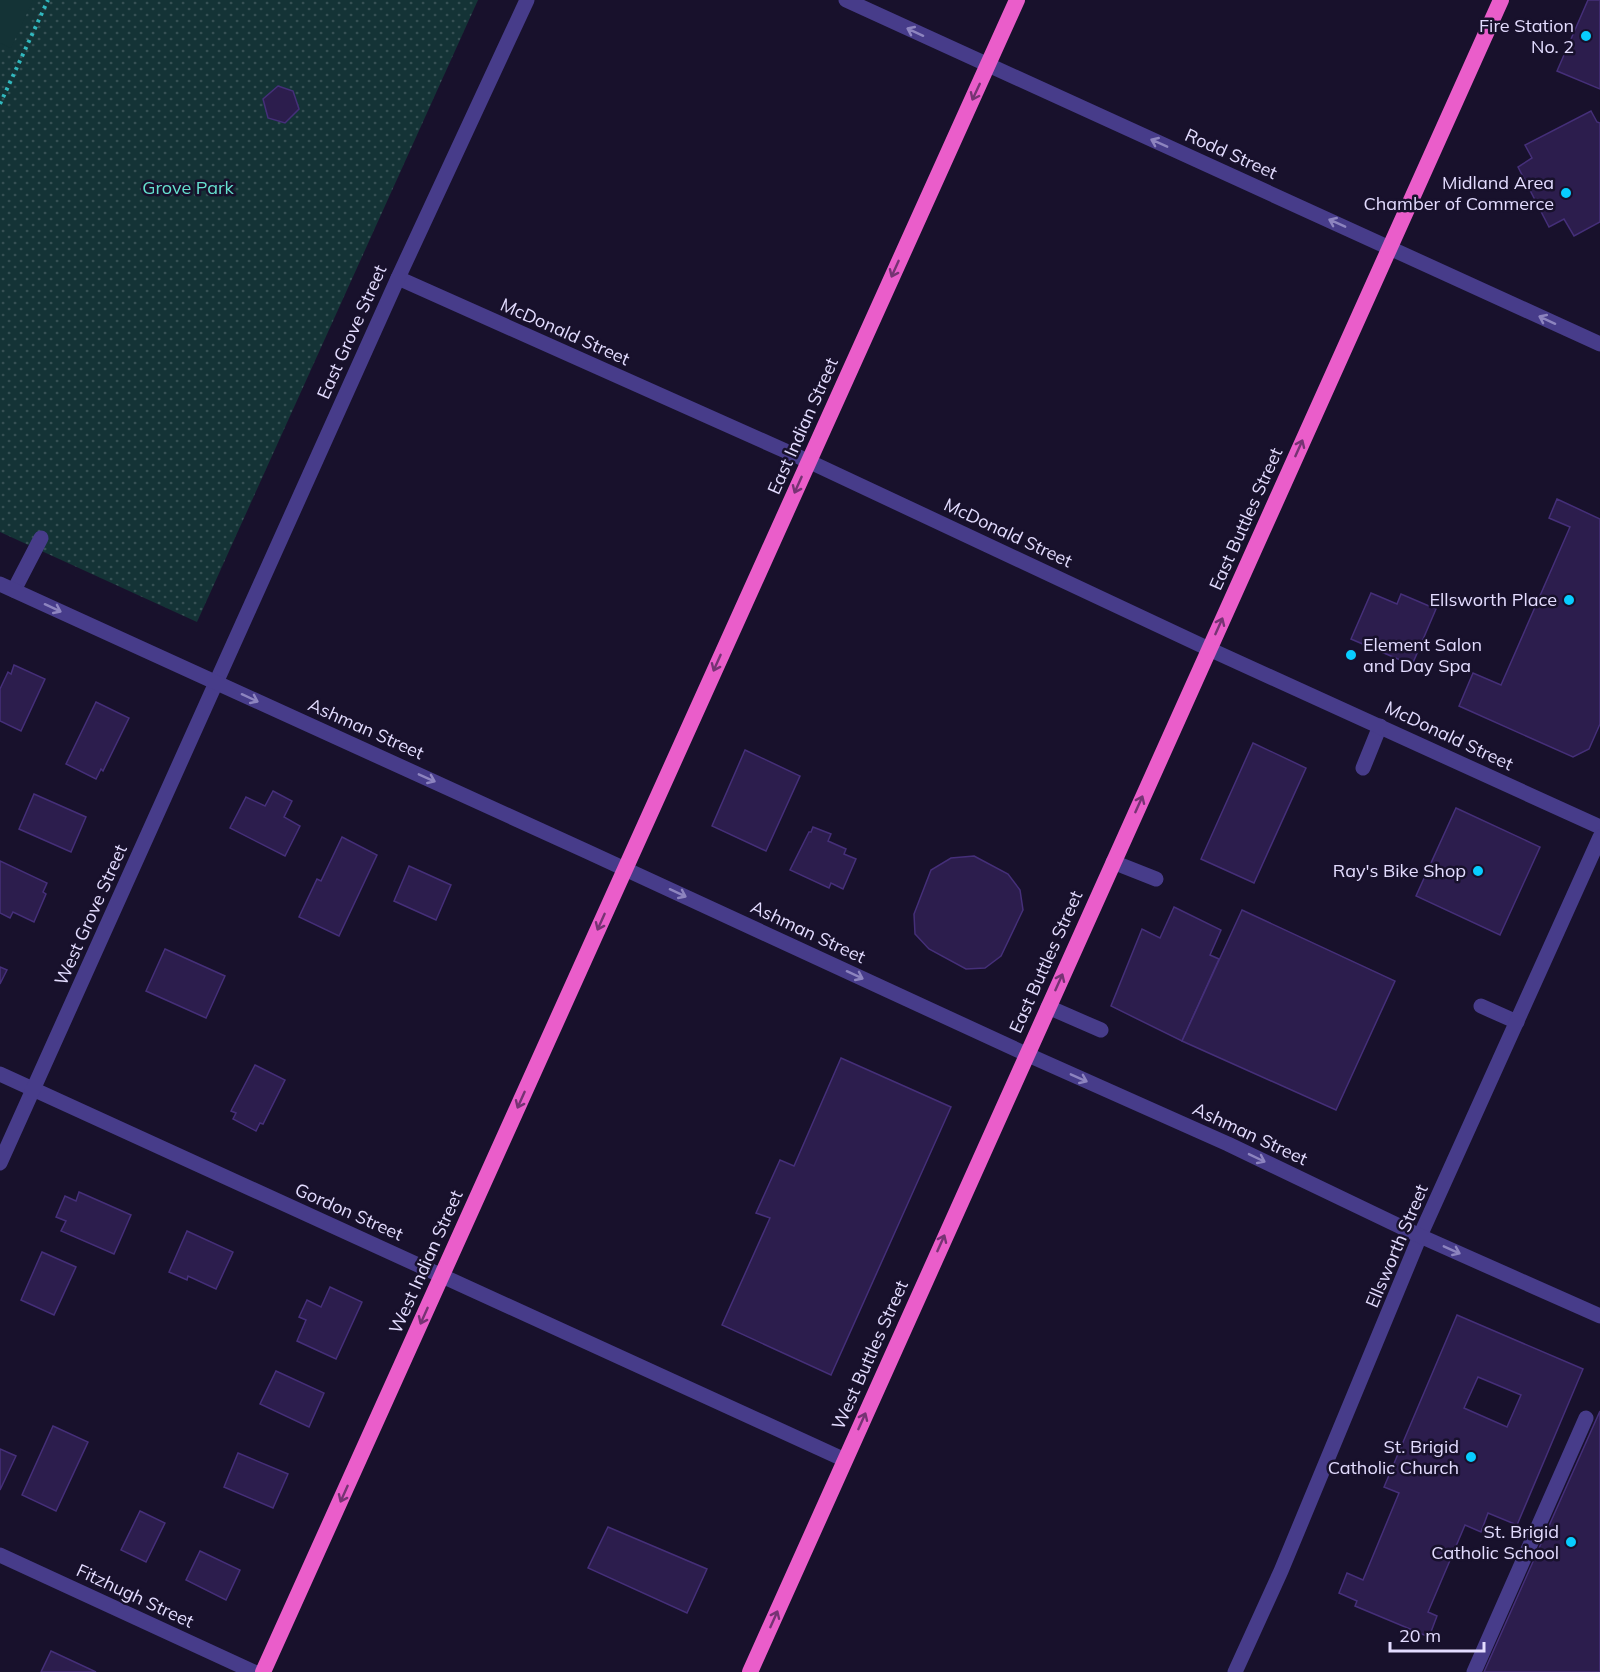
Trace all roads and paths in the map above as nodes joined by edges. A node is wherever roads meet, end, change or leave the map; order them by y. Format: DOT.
graph roads {
  1 [pos="48,0"];
  2 [pos="527,0"];
  3 [pos="846,0"];
  4 [pos="1017,0"];
  5 [pos="1501,0"];
  6 [pos="988,65"];
  7 [pos="0,104"];
  8 [pos="1390,248"];
  9 [pos="398,278"];
  10 [pos="1600,344"];
  11 [pos="808,461"];
  12 [pos="41,538"];
  13 [pos="0,584"];
  14 [pos="14,590"];
  15 [pos="1209,649"];
  16 [pos="217,683"];
  17 [pos="1380,726"];
  18 [pos="1363,768"];
  19 [pos="1600,827"];
  20 [pos="1600,837"];
  21 [pos="1113,862"];
  22 [pos="624,868"];
  23 [pos="1156,879"];
  24 [pos="1048,1006"];
  25 [pos="1481,1006"];
  26 [pos="1517,1022"];
  27 [pos="1101,1030"];
  28 [pos="1026,1054"];
  29 [pos="0,1074"];
  30 [pos="33,1089"];
  31 [pos="0,1163"];
  32 [pos="1420,1236"];
  33 [pos="441,1276"];
  34 [pos="1600,1316"];
  35 [pos="1586,1418"];
  36 [pos="845,1460"];
  37 [pos="0,1555"];
  38 [pos="254,1672"];
  39 [pos="263,1672"];
  40 [pos="750,1672"];
  41 [pos="1235,1672"];
  42 [pos="1474,1672"];
  1 -- 7 [label="path"];
  2 -- 9 [label="street, East Grove Street"];
  6 -- 3 [label="street, Rodd Street, one-way"];
  4 -- 6 [label="highway, East Indian Street"];
  5 -- 8 [label="highway, East Buttles Street"];
  8 -- 6 [label="street, Rodd Street, one-way"];
  6 -- 11 [label="highway, East Indian Street, one-way"];
  10 -- 8 [label="street, Rodd Street, one-way"];
  15 -- 8 [label="highway, East Buttles Street, one-way"];
  9 -- 11 [label="street, McDonald Street"];
  9 -- 16 [label="street, East Grove Street"];
  11 -- 15 [label="street, McDonald Street"];
  11 -- 22 [label="highway, East Indian Street, one-way"];
  12 -- 14 [label="street"];
  13 -- 14 [label="street, Ashman Street"];
  14 -- 16 [label="street, Ashman Street, one-way"];
  15 -- 17 [label="street, McDonald Street"];
  21 -- 15 [label="highway, East Buttles Street, one-way"];
  16 -- 22 [label="street, Ashman Street, one-way"];
  16 -- 30 [label="street, West Grove Street"];
  17 -- 18 [label="street"];
  17 -- 19 [label="street, McDonald Street"];
  20 -- 26 [label="street, Ellsworth Street"];
  21 -- 23 [label="street"];
  24 -- 21 [label="highway, East Buttles Street, one-way"];
  22 -- 28 [label="street, Ashman Street, one-way"];
  22 -- 33 [label="highway, West Indian Street, one-way"];
  24 -- 27 [label="street"];
  24 -- 28 [label="highway, East Buttles Street"];
  25 -- 26 [label="street"];
  26 -- 32 [label="street, Ellsworth Street"];
  28 -- 32 [label="street, Ashman Street, one-way"];
  36 -- 28 [label="highway, West Buttles Street, one-way"];
  29 -- 30 [label="street, Gordon Street"];
  30 -- 31 [label="street, West Grove Street"];
  30 -- 33 [label="street, Gordon Street"];
  32 -- 34 [label="street, Ashman Street, one-way"];
  32 -- 41 [label="street, Ellsworth Street"];
  33 -- 36 [label="street, Gordon Street"];
  33 -- 39 [label="highway, West Indian Street, one-way"];
  35 -- 42 [label="street"];
  40 -- 36 [label="highway, West Buttles Street, one-way"];
  37 -- 38 [label="street, Fitzhugh Street"];
}
